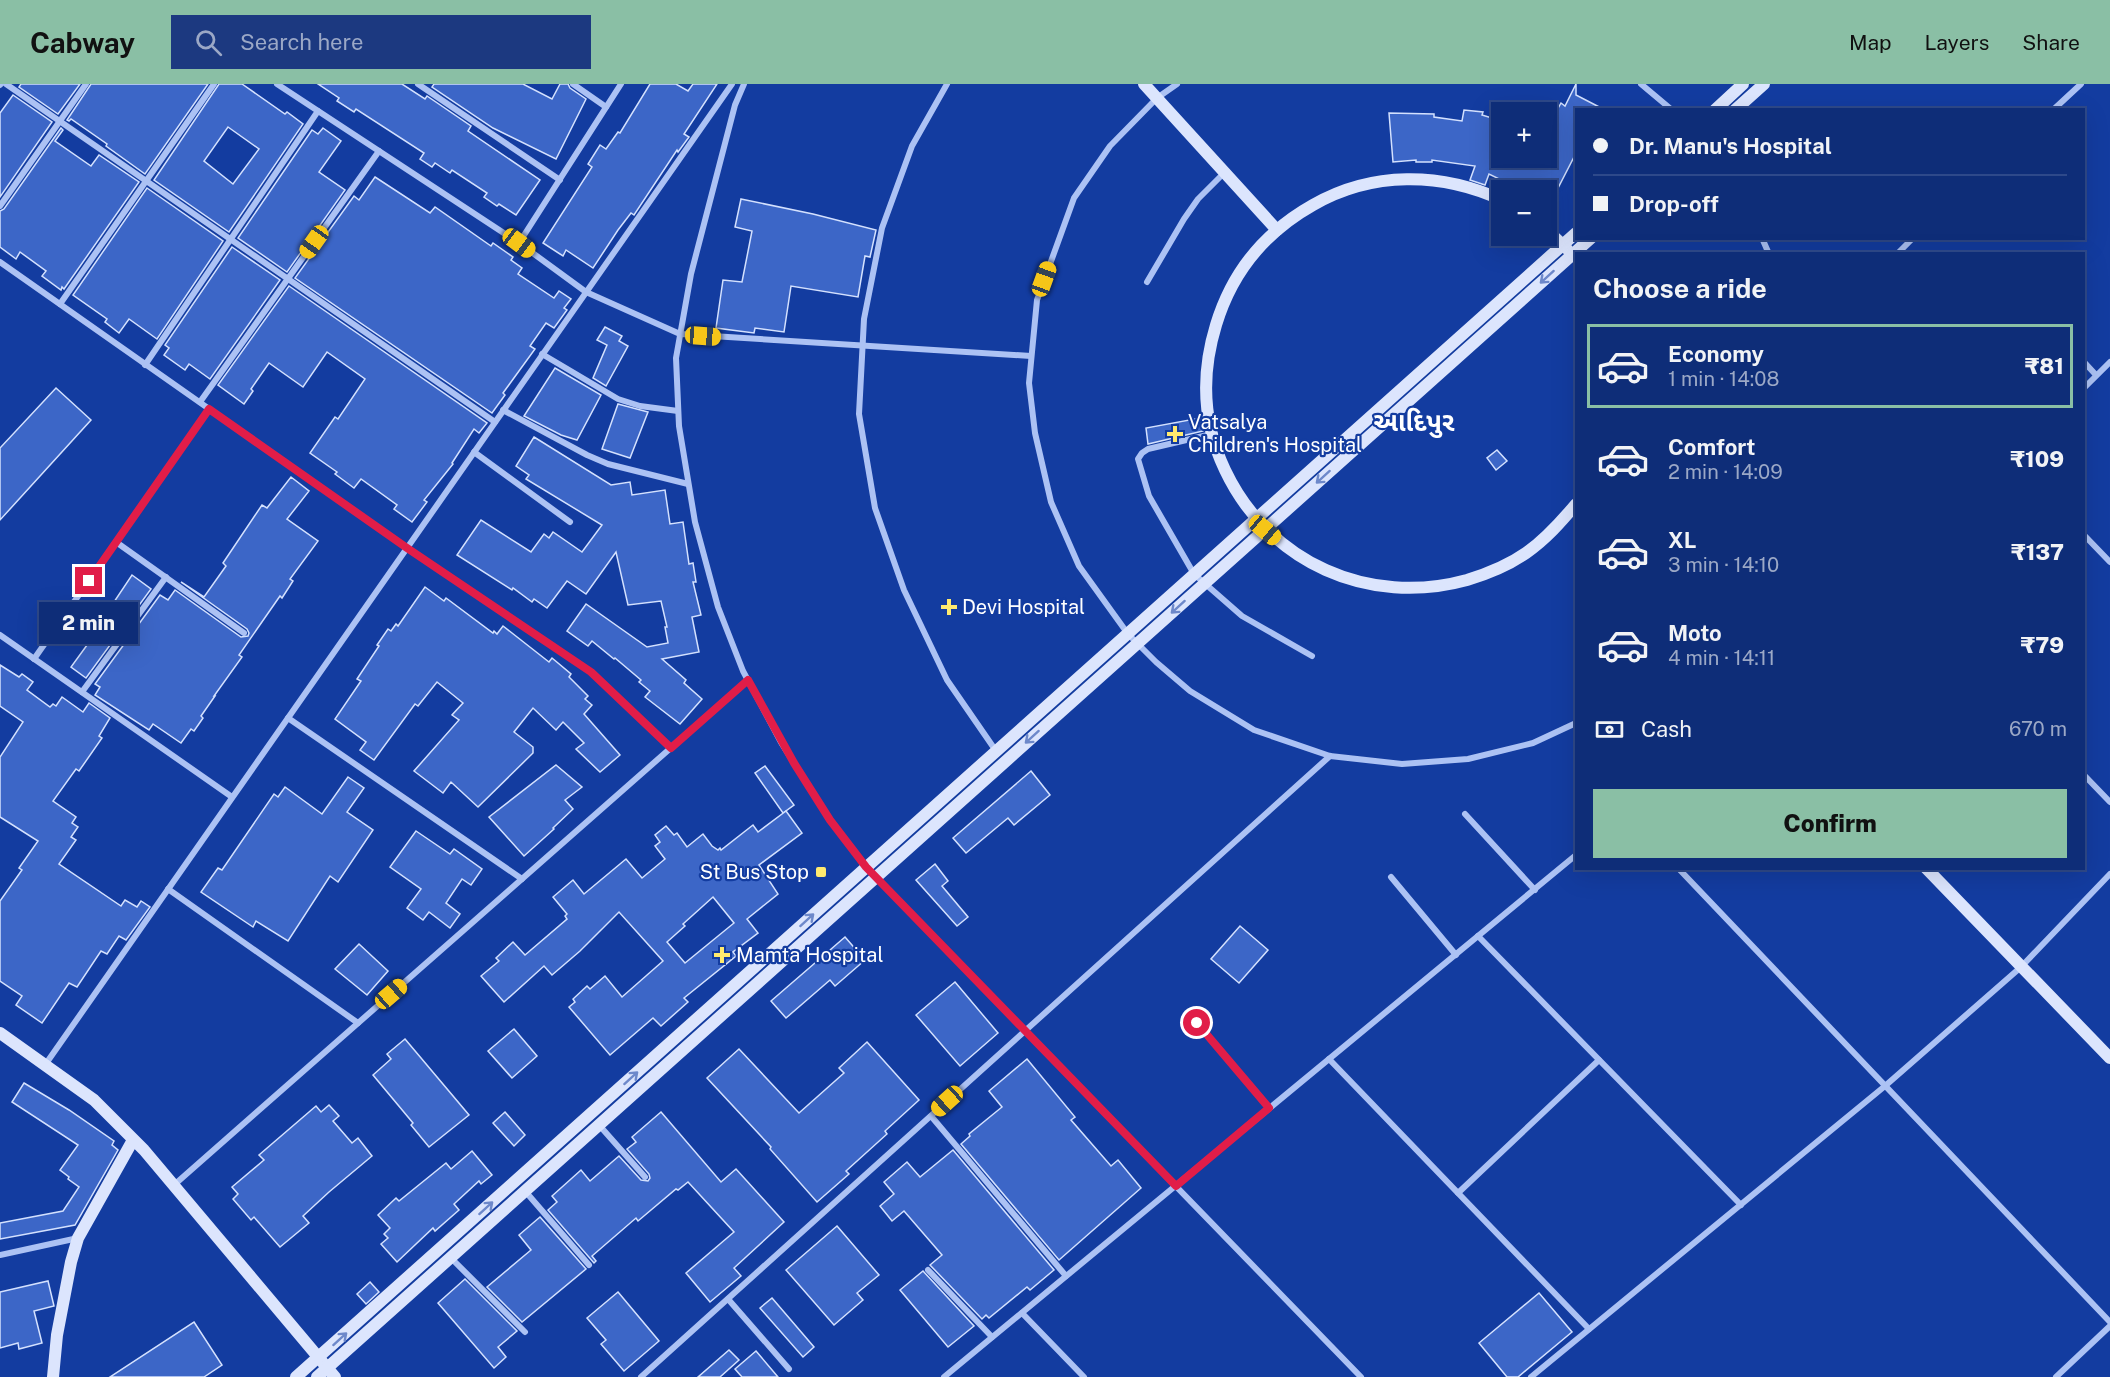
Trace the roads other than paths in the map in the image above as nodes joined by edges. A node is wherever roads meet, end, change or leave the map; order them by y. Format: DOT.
graph roads {
  1 [pos="6,84"];
  2 [pos="86,84"];
  3 [pos="214,84"];
  4 [pos="277,84"];
  5 [pos="418,84"];
  6 [pos="573,84"];
  7 [pos="621,84"];
  8 [pos="732,84"];
  9 [pos="744,84"];
  10 [pos="947,84"];
  11 [pos="1144,84"];
  12 [pos="1177,84"];
  13 [pos="1641,84"];
  14 [pos="1743,84"];
  15 [pos="1764,84"];
  16 [pos="2081,84"];
  17 [pos="1157,98"];
  18 [pos="606,107"];
  19 [pos="1670,108"];
  20 [pos="1717,108"];
  21 [pos="1738,108"];
  22 [pos="2055,108"];
  23 [pos="318,111"];
  24 [pos="60,121"];
  25 [pos="379,151"];
  26 [pos="1224,173"];
  27 [pos="560,180"];
  28 [pos="146,181"];
  29 [pos="1491,195"];
  30 [pos="0,206"];
  31 [pos="1276,230"];
  32 [pos="1575,234"];
  33 [pos="231,239"];
  34 [pos="1557,239"];
  35 [pos="1589,240"];
  36 [pos="1911,240"];
  37 [pos="519,243"];
  38 [pos="1563,245"];
  39 [pos="1579,252"];
  40 [pos="1899,252"];
  41 [pos="1574,258"];
  42 [pos="0,262"];
  43 [pos="288,278"];
  44 [pos="1147,282"];
  45 [pos="586,292"];
  46 [pos="60,304"];
  47 [pos="680,334"];
  48 [pos="862,346"];
  49 [pos="542,354"];
  50 [pos="1031,357"];
  51 [pos="2110,362"];
  52 [pos="2085,363"];
  53 [pos="145,365"];
  54 [pos="2096,375"];
  55 [pos="2085,387"];
  56 [pos="200,402"];
  57 [pos="209,409"];
  58 [pos="503,410"];
  59 [pos="678,411"];
  60 [pos="495,422"];
  61 [pos="1212,434"];
  62 [pos="474,452"];
  63 [pos="688,484"];
  64 [pos="1575,508"];
  65 [pos="1256,519"];
  66 [pos="570,522"];
  67 [pos="1265,530"];
  68 [pos="2085,536"];
  69 [pos="116,542"];
  70 [pos="407,548"];
  71 [pos="2110,562"];
  72 [pos="1194,574"];
  73 [pos="166,577"];
  74 [pos="1205,583"];
  75 [pos="244,633"];
  76 [pos="1128,634"];
  77 [pos="0,635"];
  78 [pos="1138,644"];
  79 [pos="1312,656"];
  80 [pos="34,659"];
  81 [pos="748,680"];
  82 [pos="82,692"];
  83 [pos="288,718"];
  84 [pos="1575,723"];
  85 [pos="671,748"];
  86 [pos="996,751"];
  87 [pos="1330,756"];
  88 [pos="2085,776"];
  89 [pos="232,797"];
  90 [pos="2110,802"];
  91 [pos="1465,814"];
  92 [pos="1575,856"];
  93 [pos="866,867"];
  94 [pos="1680,870"];
  95 [pos="1928,870"];
  96 [pos="2110,873"];
  97 [pos="876,877"];
  98 [pos="1391,877"];
  99 [pos="522,879"];
  100 [pos="168,889"];
  101 [pos="1535,890"];
  102 [pos="1478,936"];
  103 [pos="1456,955"];
  104 [pos="2021,967"];
  105 [pos="358,1023"];
  106 [pos="1197,1023"];
  107 [pos="1025,1031"];
  108 [pos="0,1033"];
  109 [pos="2110,1058"];
  110 [pos="1329,1059"];
  111 [pos="1599,1060"];
  112 [pos="45,1065"];
  113 [pos="1885,1086"];
  114 [pos="1269,1108"];
  115 [pos="931,1116"];
  116 [pos="599,1125"];
  117 [pos="133,1140"];
  118 [pos="645,1177"];
  119 [pos="173,1185"];
  120 [pos="1176,1186"];
  121 [pos="525,1191"];
  122 [pos="1458,1194"];
  123 [pos="1741,1205"];
  124 [pos="78,1238"];
  125 [pos="0,1255"];
  126 [pos="451,1258"];
  127 [pos="589,1265"];
  128 [pos="928,1269"];
  129 [pos="1066,1276"];
  130 [pos="728,1299"];
  131 [pos="1022,1313"];
  132 [pos="2110,1324"];
  133 [pos="1589,1329"];
  134 [pos="525,1332"];
  135 [pos="992,1337"];
  136 [pos="319,1358"];
  137 [pos="789,1369"];
  138 [pos="331,1372"];
  139 [pos="53,1377"];
  140 [pos="296,1377"];
  141 [pos="317,1377"];
  142 [pos="641,1377"];
  143 [pos="944,1377"];
  144 [pos="1084,1377"];
  145 [pos="1361,1377"];
  146 [pos="1531,1377"];
  147 [pos="2056,1377"];
  1 -- 24 [label="street"];
  2 -- 24 [label="street"];
  3 -- 28 [label="street"];
  4 -- 23 [label="street"];
  5 -- 27 [label="street"];
  6 -- 18 [label="street"];
  7 -- 18 [label="street"];
  8 -- 45 [label="street"];
  9 -- 47 [label="street"];
  10 -- 48 [label="street"];
  11 -- 17 [label="main road"];
  12 -- 17 [label="street"];
  13 -- 19 [label="street"];
  14 -- 20 [label="main road"];
  15 -- 21 [label="main road"];
  16 -- 22 [label="street"];
  17 -- 26 [label="main road"];
  17 -- 50 [label="street"];
  18 -- 27 [label="street"];
  23 -- 25 [label="street"];
  23 -- 33 [label="street"];
  24 -- 28 [label="street"];
  24 -- 30 [label="street"];
  25 -- 37 [label="street"];
  25 -- 43 [label="street"];
  26 -- 31 [label="main road"];
  26 -- 44 [label="street"];
  27 -- 37 [label="street"];
  28 -- 33 [label="street"];
  28 -- 46 [label="street"];
  29 -- 31 [label="main road"];
  31 -- 61 [label="main road"];
  32 -- 38 [label="main road"];
  33 -- 43 [label="street"];
  33 -- 53 [label="street"];
  34 -- 38 [label="main road"];
  35 -- 39 [label="main road"];
  36 -- 40 [label="street"];
  37 -- 45 [label="street"];
  38 -- 41 [label="main road"];
  38 -- 65 [label="main road"];
  41 -- 67 [label="main road, one-way"];
  42 -- 46 [label="street"];
  43 -- 56 [label="street"];
  43 -- 60 [label="street"];
  45 -- 47 [label="street"];
  45 -- 49 [label="street"];
  46 -- 53 [label="street"];
  47 -- 48 [label="street"];
  47 -- 59 [label="street"];
  48 -- 50 [label="street"];
  48 -- 86 [label="street"];
  49 -- 58 [label="street"];
  49 -- 59 [label="street"];
  50 -- 76 [label="street"];
  51 -- 54 [label="street"];
  52 -- 54 [label="street"];
  53 -- 56 [label="street"];
  54 -- 55 [label="street"];
  56 -- 57 [label="street"];
  57 -- 69 [label="street"];
  57 -- 70 [label="street"];
  58 -- 60 [label="street"];
  58 -- 63 [label="street"];
  59 -- 63 [label="street"];
  60 -- 62 [label="street"];
  61 -- 65 [label="main road"];
  61 -- 72 [label="street"];
  62 -- 66 [label="street"];
  62 -- 70 [label="street"];
  63 -- 81 [label="street"];
  64 -- 67 [label="main road"];
  65 -- 67 [label="main road"];
  65 -- 72 [label="main road"];
  67 -- 74 [label="main road"];
  68 -- 71 [label="street"];
  69 -- 73 [label="street"];
  69 -- 80 [label="street"];
  70 -- 83 [label="street"];
  70 -- 85 [label="street"];
  72 -- 74 [label="street"];
  72 -- 76 [label="main road"];
  73 -- 75 [label="street"];
  73 -- 82 [label="street"];
  74 -- 78 [label="main road, one-way"];
  74 -- 79 [label="street"];
  76 -- 78 [label="street"];
  76 -- 86 [label="main road"];
  77 -- 80 [label="street"];
  78 -- 87 [label="street"];
  78 -- 97 [label="main road, one-way"];
  80 -- 82 [label="street"];
  81 -- 85 [label="street"];
  81 -- 93 [label="street"];
  82 -- 89 [label="street"];
  83 -- 89 [label="street"];
  83 -- 99 [label="street"];
  84 -- 87 [label="street"];
  85 -- 99 [label="street"];
  86 -- 93 [label="main road"];
  87 -- 107 [label="street"];
  88 -- 90 [label="street"];
  89 -- 100 [label="street"];
  91 -- 101 [label="street"];
  92 -- 101 [label="street"];
  93 -- 97 [label="street"];
  136 -- 93 [label="main road, one-way"];
  94 -- 113 [label="street"];
  95 -- 104 [label="main road"];
  96 -- 104 [label="street"];
  97 -- 107 [label="street"];
  97 -- 116 [label="main road"];
  98 -- 103 [label="street"];
  99 -- 105 [label="street"];
  100 -- 105 [label="street"];
  100 -- 112 [label="street"];
  101 -- 102 [label="street"];
  102 -- 103 [label="street"];
  102 -- 111 [label="street"];
  103 -- 110 [label="street"];
  104 -- 109 [label="main road"];
  104 -- 113 [label="street"];
  105 -- 119 [label="street"];
  106 -- 114 [label="street"];
  107 -- 115 [label="street"];
  107 -- 120 [label="street"];
  108 -- 112 [label="main road"];
  110 -- 114 [label="street"];
  110 -- 122 [label="street"];
  111 -- 122 [label="street"];
  111 -- 123 [label="street"];
  112 -- 117 [label="main road"];
  113 -- 123 [label="street"];
  113 -- 132 [label="street"];
  114 -- 120 [label="street"];
  115 -- 129 [label="street"];
  115 -- 130 [label="street"];
  116 -- 118 [label="street"];
  116 -- 121 [label="main road"];
  117 -- 119 [label="main road"];
  117 -- 124 [label="main road"];
  119 -- 136 [label="main road"];
  120 -- 129 [label="street"];
  120 -- 145 [label="street"];
  121 -- 126 [label="main road"];
  121 -- 127 [label="street"];
  122 -- 133 [label="street"];
  123 -- 133 [label="street"];
  124 -- 125 [label="street"];
  124 -- 139 [label="main road"];
  126 -- 134 [label="street"];
  126 -- 138 [label="main road"];
  128 -- 135 [label="street"];
  129 -- 131 [label="street"];
  130 -- 137 [label="street"];
  130 -- 142 [label="street"];
  131 -- 135 [label="street"];
  131 -- 144 [label="street"];
  132 -- 147 [label="street"];
  133 -- 146 [label="street"];
  135 -- 143 [label="street"];
  136 -- 138 [label="main road"];
  136 -- 140 [label="main road"];
  138 -- 141 [label="main road"];
}
